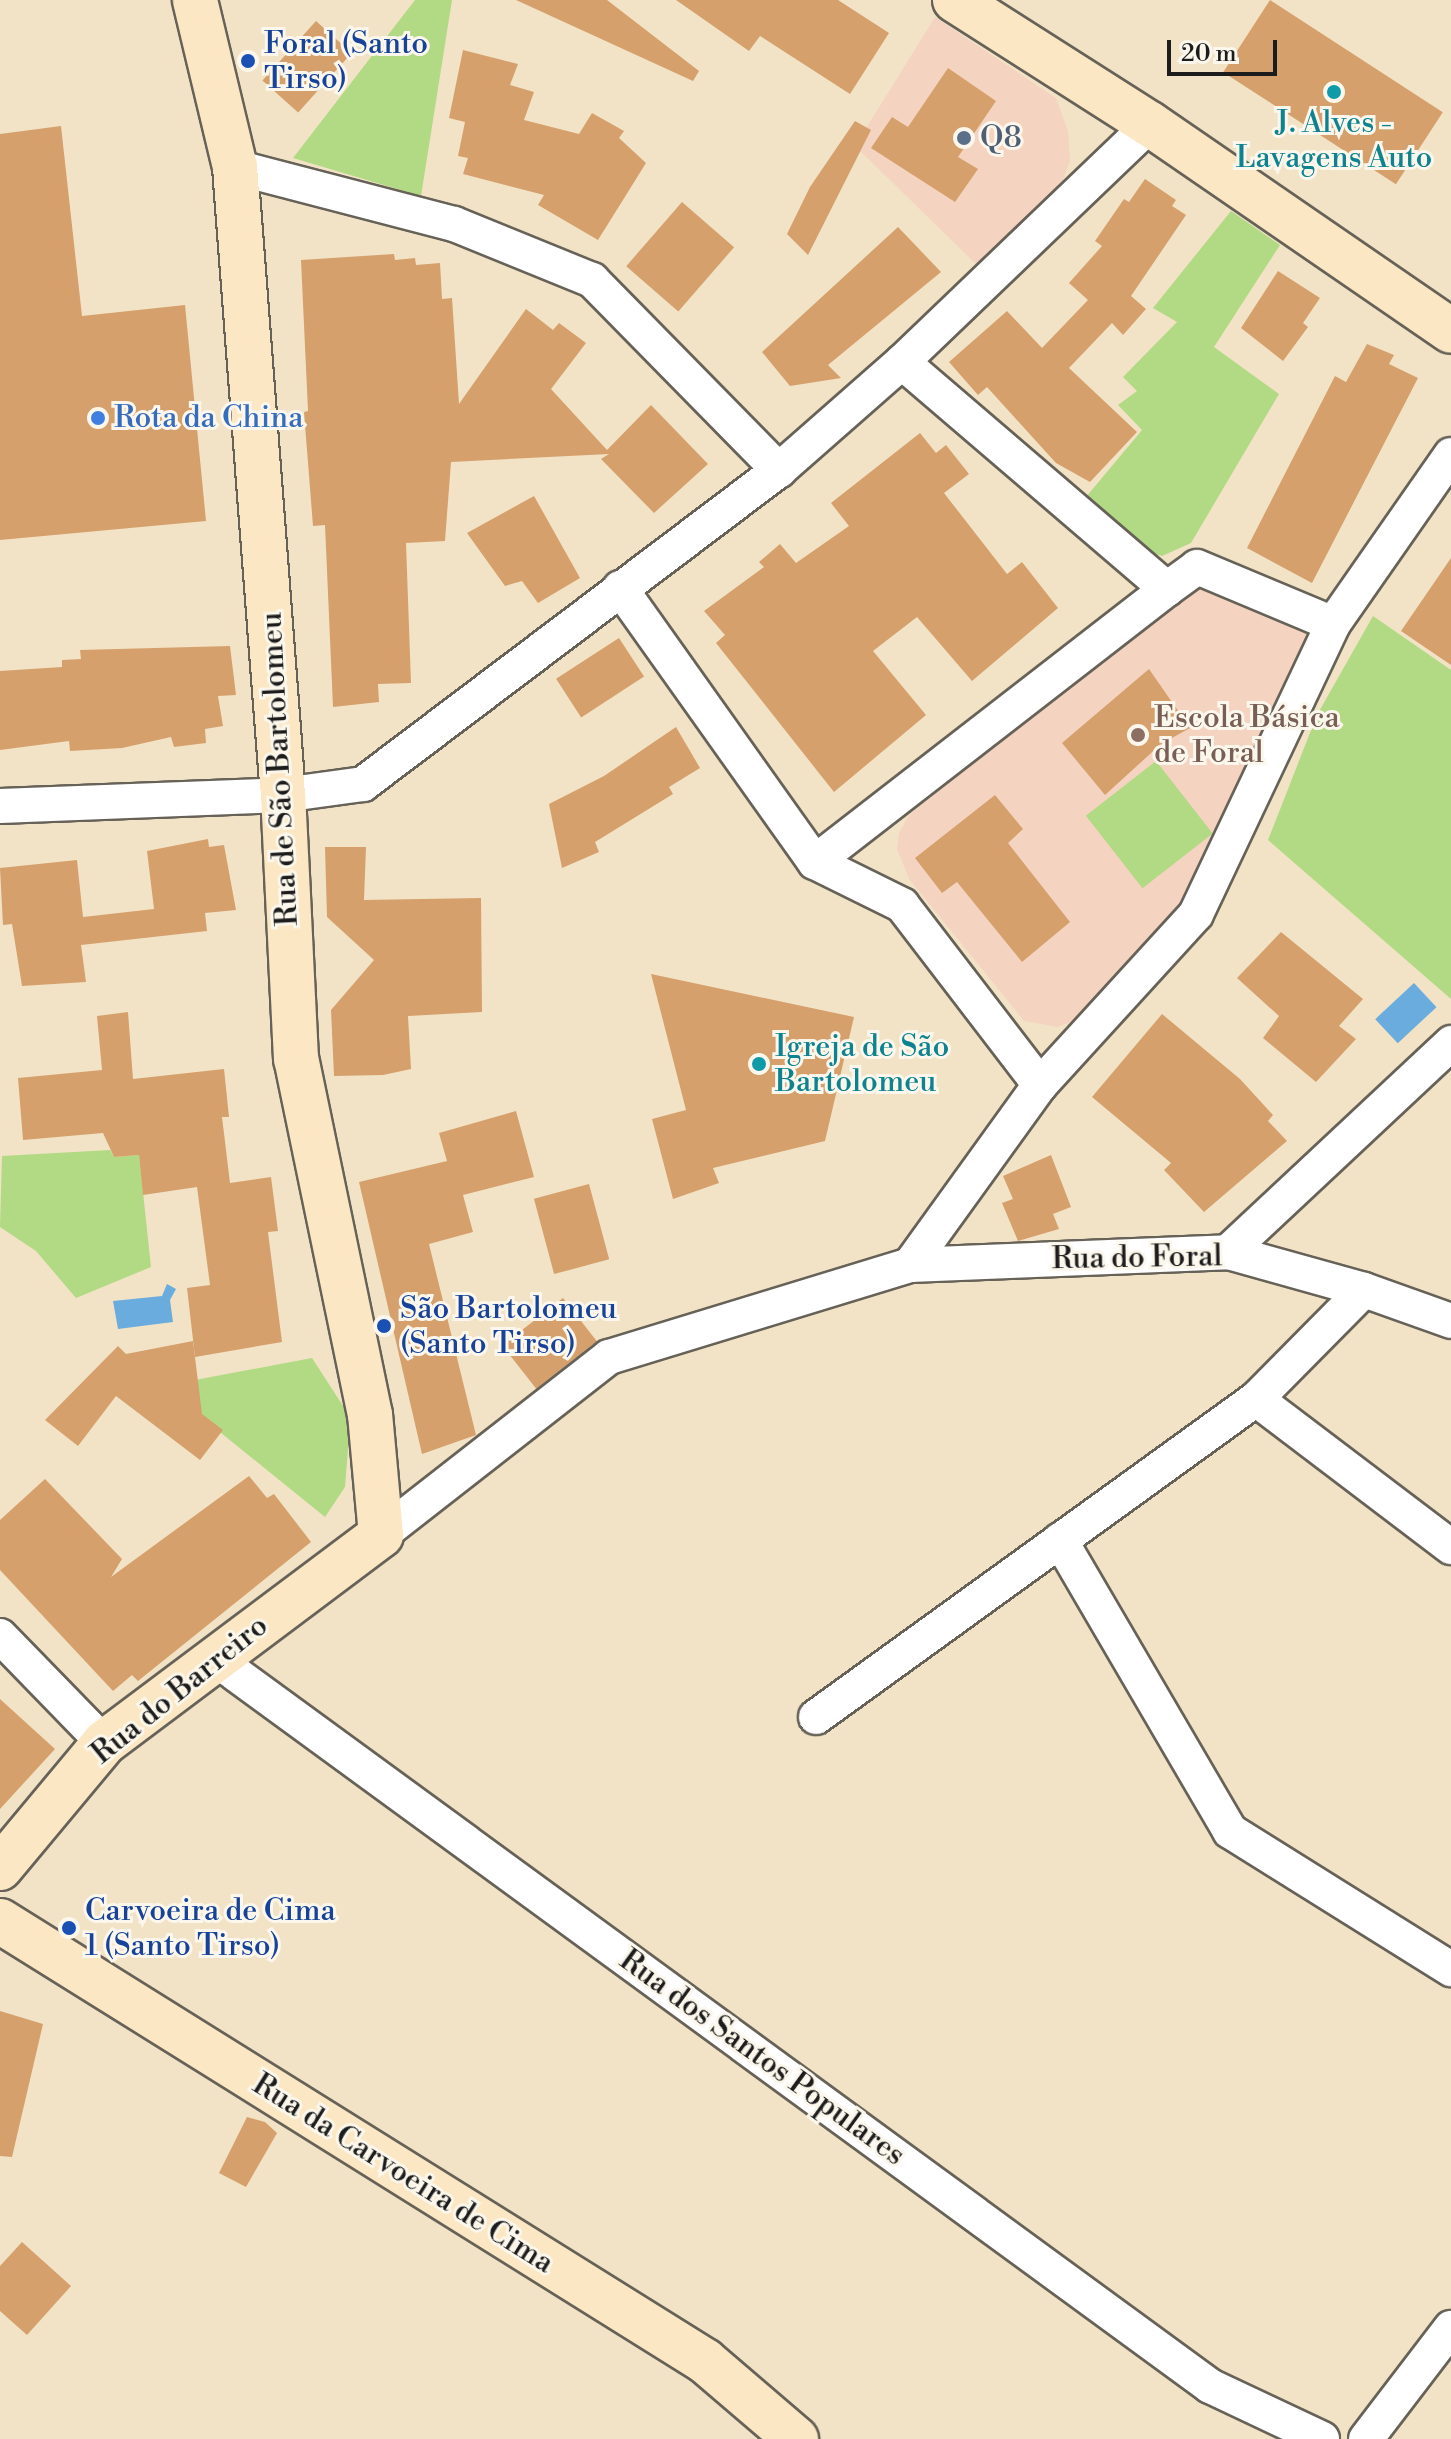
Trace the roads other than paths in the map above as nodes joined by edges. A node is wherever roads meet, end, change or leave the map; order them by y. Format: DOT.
graph roads {
  1 [pos="195,0"];
  2 [pos="955,0"];
  3 [pos="1150,124"];
  4 [pos="235,167"];
  5 [pos="1451,331"];
  6 [pos="902,362"];
  7 [pos="1451,455"];
  8 [pos="779,470"];
  9 [pos="620,588"];
  10 [pos="1167,589"];
  11 [pos="1333,624"];
  12 [pos="283,795"];
  13 [pos="0,806"];
  14 [pos="815,862"];
  15 [pos="1451,1043"];
  16 [pos="1040,1085"];
  17 [pos="1228,1252"];
  18 [pos="910,1265"];
  19 [pos="1364,1290"];
  20 [pos="1451,1321"];
  21 [pos="1256,1399"];
  22 [pos="381,1535"];
  23 [pos="1060,1540"];
  24 [pos="1451,1547"];
  25 [pos="0,1636"];
  26 [pos="214,1658"];
  27 [pos="816,1717"];
  28 [pos="104,1743"];
  29 [pos="0,1868"];
  30 [pos="0,1921"];
  31 [pos="1451,1969"];
  32 [pos="1451,2328"];
  33 [pos="796,2439"];
  34 [pos="1322,2439"];
  35 [pos="1366,2439"];
  1 -- 4 [label="street, Rua de São Bartolomeu"];
  2 -- 3 [label="street"];
  3 -- 5 [label="street"];
  3 -- 6 [label="street"];
  4 -- 8 [label="street"];
  4 -- 12 [label="street, Rua de São Bartolomeu"];
  6 -- 8 [label="street"];
  6 -- 10 [label="street"];
  7 -- 11 [label="street"];
  8 -- 9 [label="street"];
  9 -- 12 [label="street"];
  9 -- 14 [label="street"];
  10 -- 11 [label="street"];
  10 -- 14 [label="street"];
  11 -- 16 [label="street"];
  12 -- 13 [label="street"];
  12 -- 22 [label="street, Rua de São Bartolomeu"];
  14 -- 16 [label="street"];
  15 -- 17 [label="street"];
  16 -- 18 [label="street"];
  17 -- 18 [label="street, Rua do Foral"];
  17 -- 19 [label="street, Rua do Foral"];
  18 -- 22 [label="street, Rua do Foral"];
  19 -- 20 [label="street, Rua do Foral"];
  19 -- 21 [label="street"];
  21 -- 23 [label="street"];
  21 -- 24 [label="street"];
  22 -- 26 [label="street, Rua do Barreiro"];
  23 -- 27 [label="street"];
  23 -- 31 [label="street"];
  25 -- 28 [label="street"];
  26 -- 28 [label="street, Rua do Barreiro"];
  26 -- 34 [label="street, Rua dos Santos Populares"];
  28 -- 29 [label="street, Rua do Barreiro"];
  30 -- 33 [label="street, Rua da Carvoeira de Cima"];
  32 -- 35 [label="street"];
}
